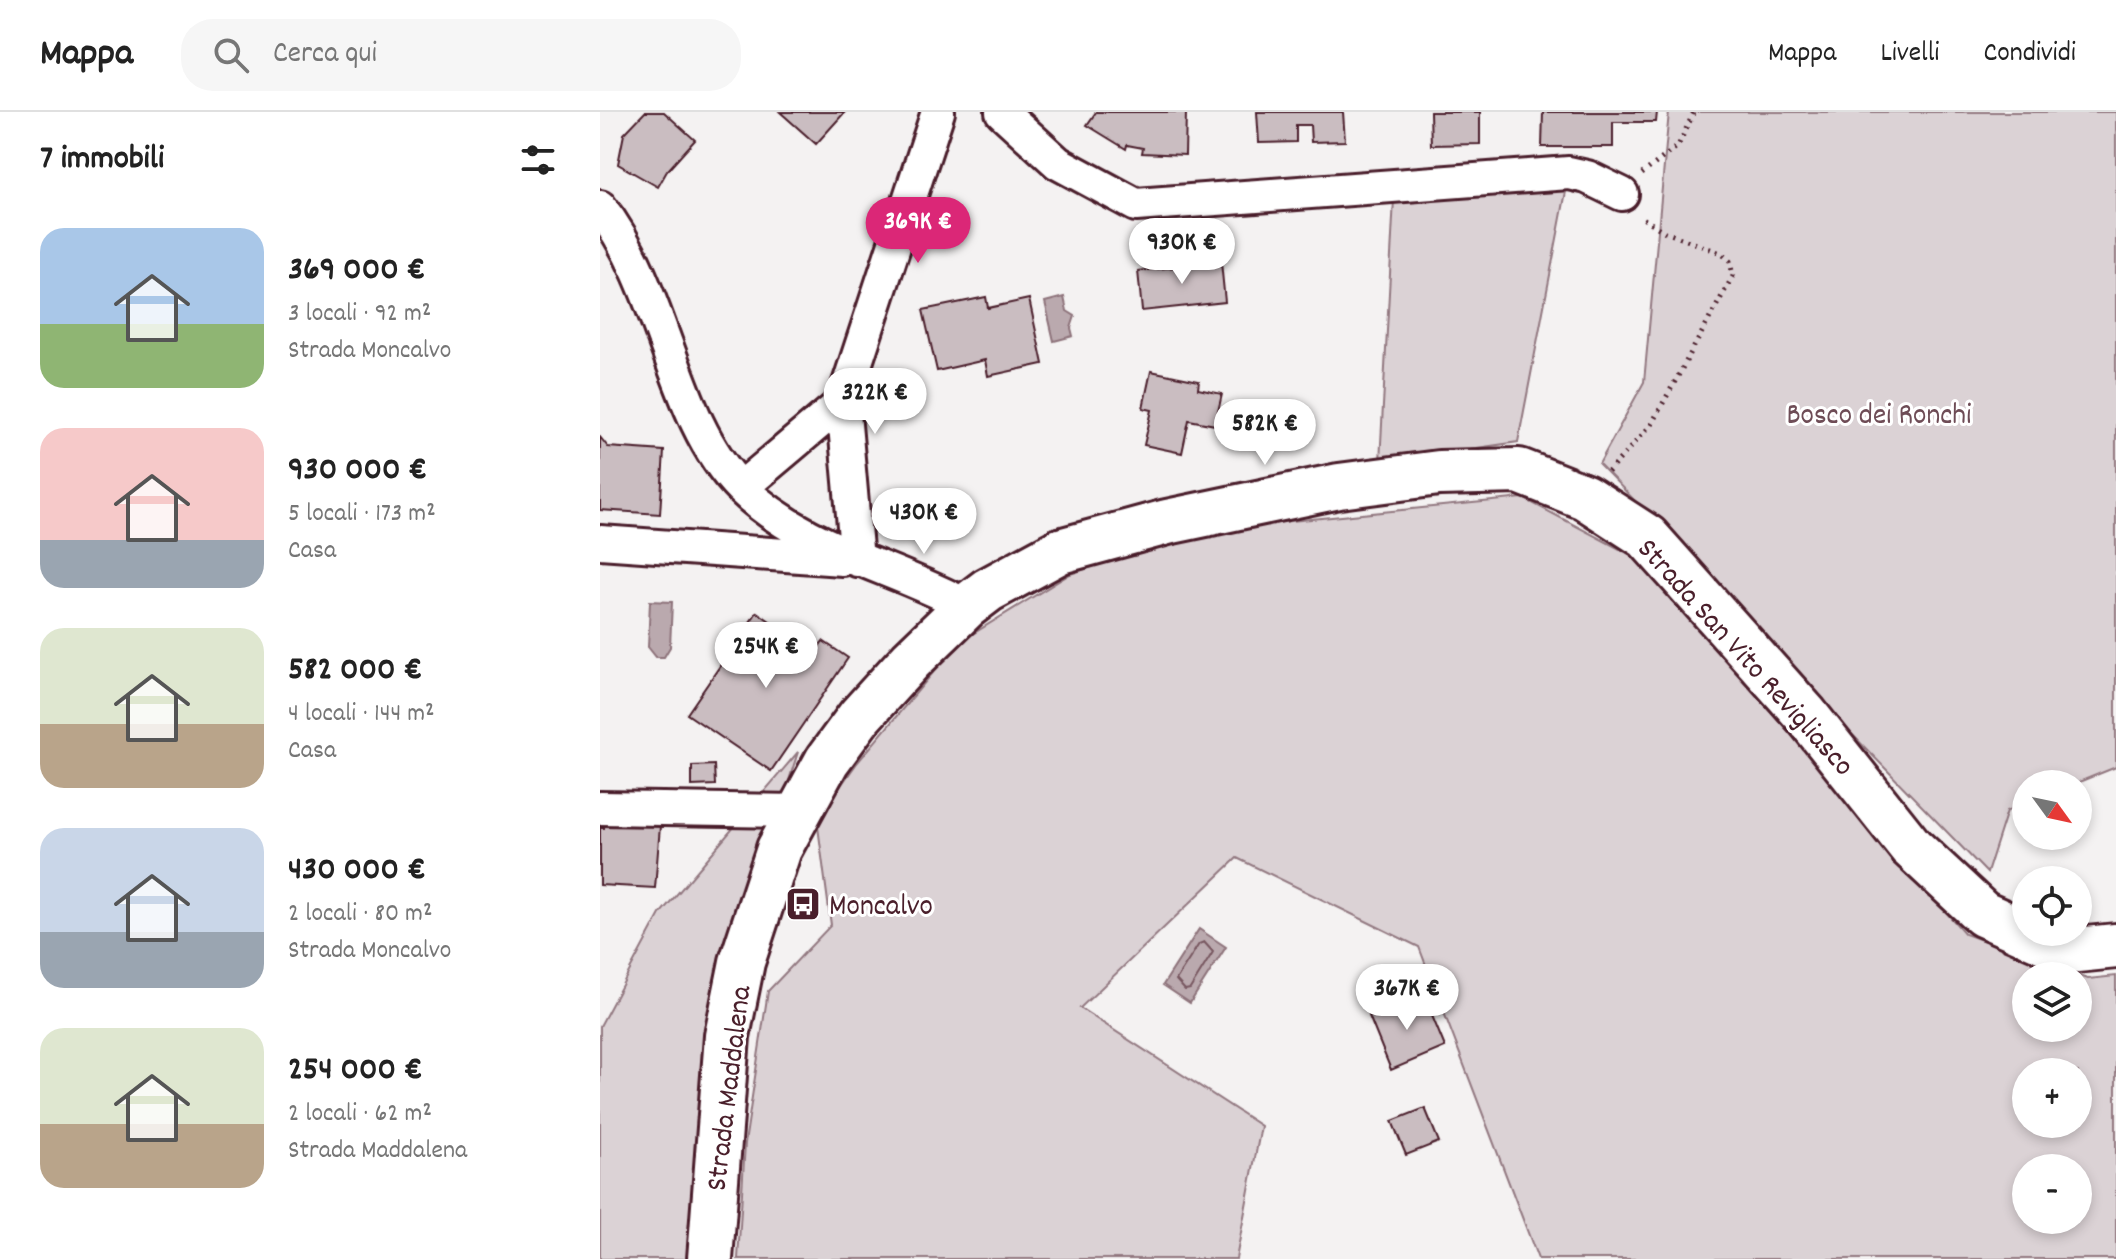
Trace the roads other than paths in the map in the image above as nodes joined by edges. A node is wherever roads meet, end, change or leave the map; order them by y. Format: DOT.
graph roads {
  1 [pos="938,112"];
  2 [pos="1002,112"];
  3 [pos="1622,194"];
  4 [pos="600,207"];
  5 [pos="843,402"];
  6 [pos="741,488"];
  7 [pos="600,542"];
  8 [pos="857,560"];
  9 [pos="967,606"];
  10 [pos="600,808"];
  11 [pos="797,811"];
  12 [pos="2116,946"];
  13 [pos="710,1259"];
  1 -- 5 [label="street"];
  2 -- 3 [label="street"];
  4 -- 6 [label="street"];
  5 -- 6 [label="street"];
  5 -- 8 [label="street"];
  6 -- 8 [label="street"];
  7 -- 8 [label="street"];
  8 -- 9 [label="street"];
  9 -- 11 [label="street, Strada Maddalena"];
  9 -- 12 [label="street, Strada San Vito Revigliasco"];
  10 -- 11 [label="street"];
  11 -- 13 [label="street, Strada Maddalena"];
}
